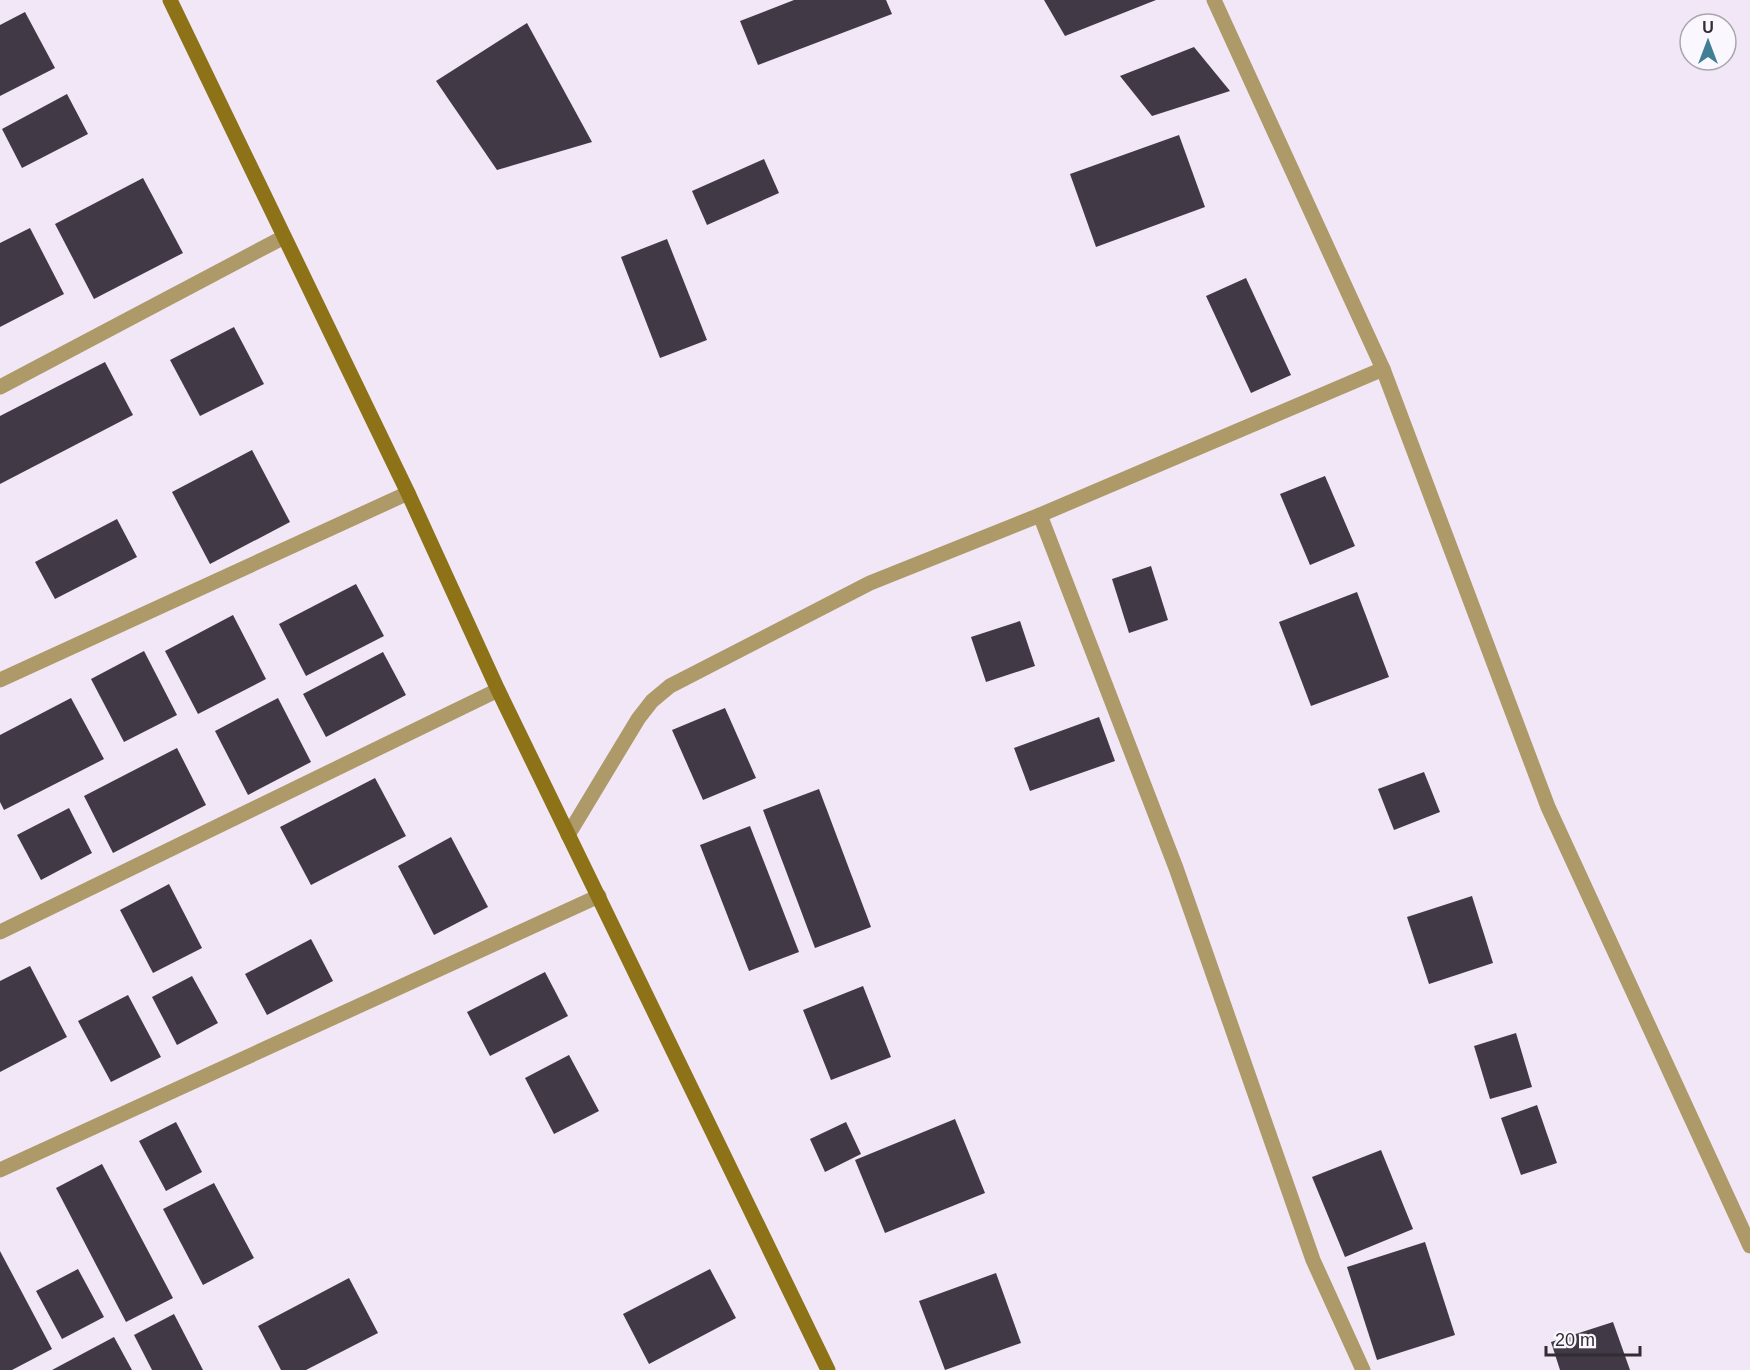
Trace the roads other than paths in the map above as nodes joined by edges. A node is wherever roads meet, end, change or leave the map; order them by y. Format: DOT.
graph roads {
  1 [pos="170,0"];
  2 [pos="1214,0"];
  3 [pos="284,237"];
  4 [pos="1383,369"];
  5 [pos="0,387"];
  6 [pos="408,493"];
  7 [pos="1040,515"];
  8 [pos="0,680"];
  9 [pos="498,690"];
  10 [pos="568,835"];
  11 [pos="598,896"];
  12 [pos="0,932"];
  13 [pos="0,1170"];
  14 [pos="1750,1246"];
  15 [pos="828,1370"];
  16 [pos="1363,1370"];
  1 -- 3 [label="street"];
  2 -- 4 [label="street"];
  3 -- 5 [label="street"];
  3 -- 6 [label="street"];
  4 -- 7 [label="street"];
  4 -- 14 [label="street"];
  6 -- 8 [label="street"];
  6 -- 9 [label="street"];
  7 -- 10 [label="street"];
  7 -- 16 [label="street"];
  9 -- 10 [label="street"];
  9 -- 12 [label="street"];
  10 -- 11 [label="street"];
  11 -- 13 [label="street"];
  11 -- 15 [label="street"];
}
